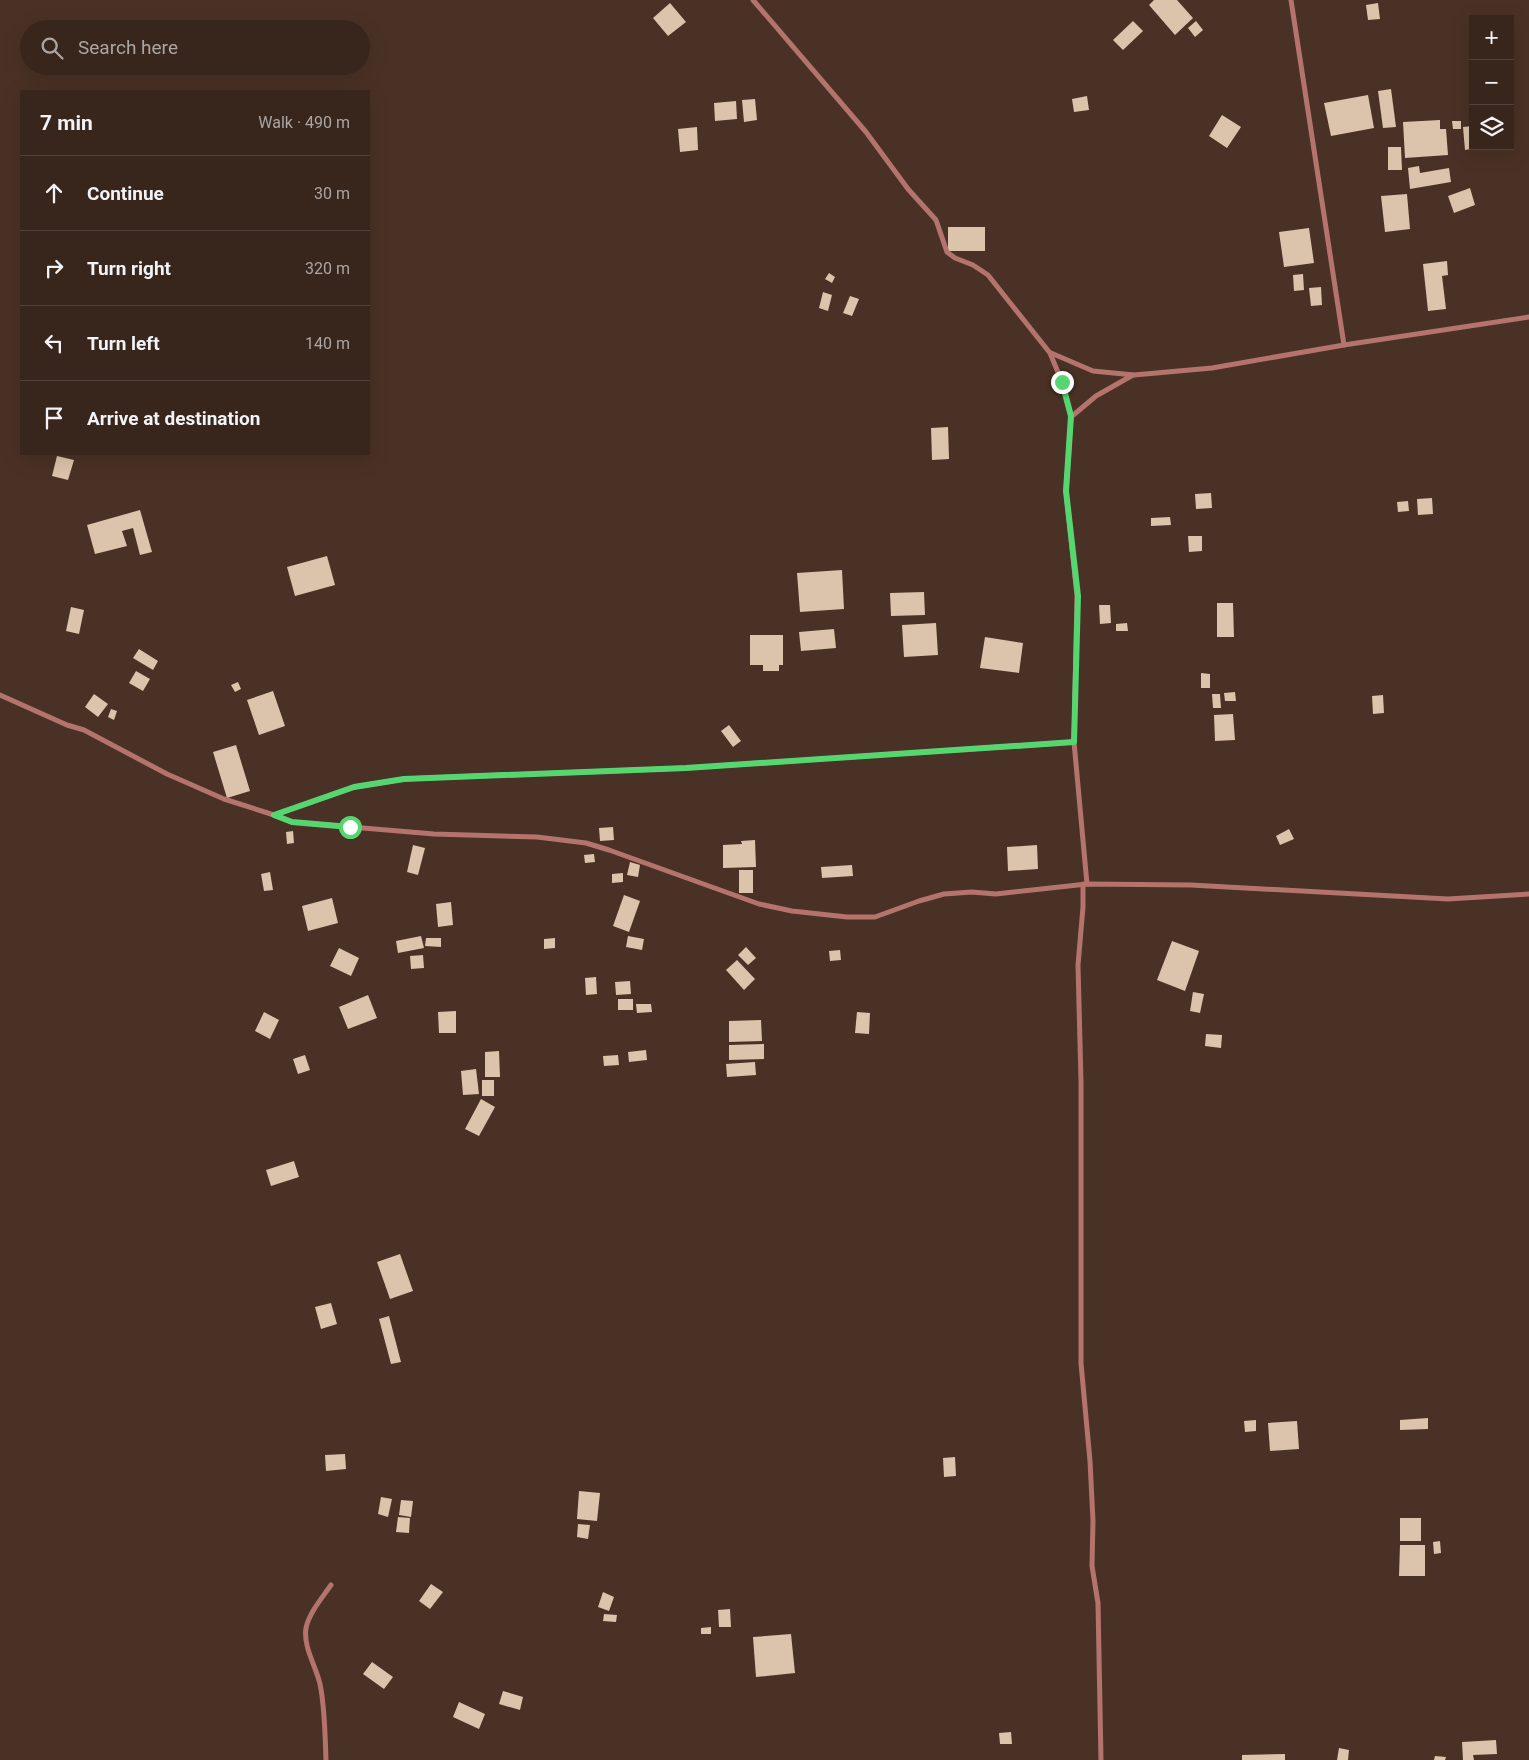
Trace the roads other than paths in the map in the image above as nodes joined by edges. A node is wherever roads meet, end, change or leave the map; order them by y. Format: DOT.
graph roads {
  1 [pos="752,0"];
  2 [pos="1291,0"];
  3 [pos="1529,317"];
  4 [pos="1344,345"];
  5 [pos="1050,353"];
  6 [pos="1134,375"];
  7 [pos="1071,416"];
  8 [pos="0,695"];
  9 [pos="1074,742"];
  10 [pos="274,815"];
  11 [pos="1085,884"];
  12 [pos="1529,894"];
  13 [pos="330,1585"];
  14 [pos="326,1760"];
  15 [pos="1101,1760"];
  1 -- 5 [label="street"];
  2 -- 4 [label="street"];
  3 -- 4 [label="street"];
  4 -- 6 [label="street"];
  5 -- 6 [label="street"];
  5 -- 7 [label="street"];
  6 -- 7 [label="street"];
  7 -- 9 [label="street"];
  8 -- 10 [label="street"];
  9 -- 10 [label="street"];
  9 -- 11 [label="street"];
  10 -- 11 [label="street"];
  11 -- 12 [label="street"];
  11 -- 15 [label="street"];
  13 -- 14 [label="street"];
}
